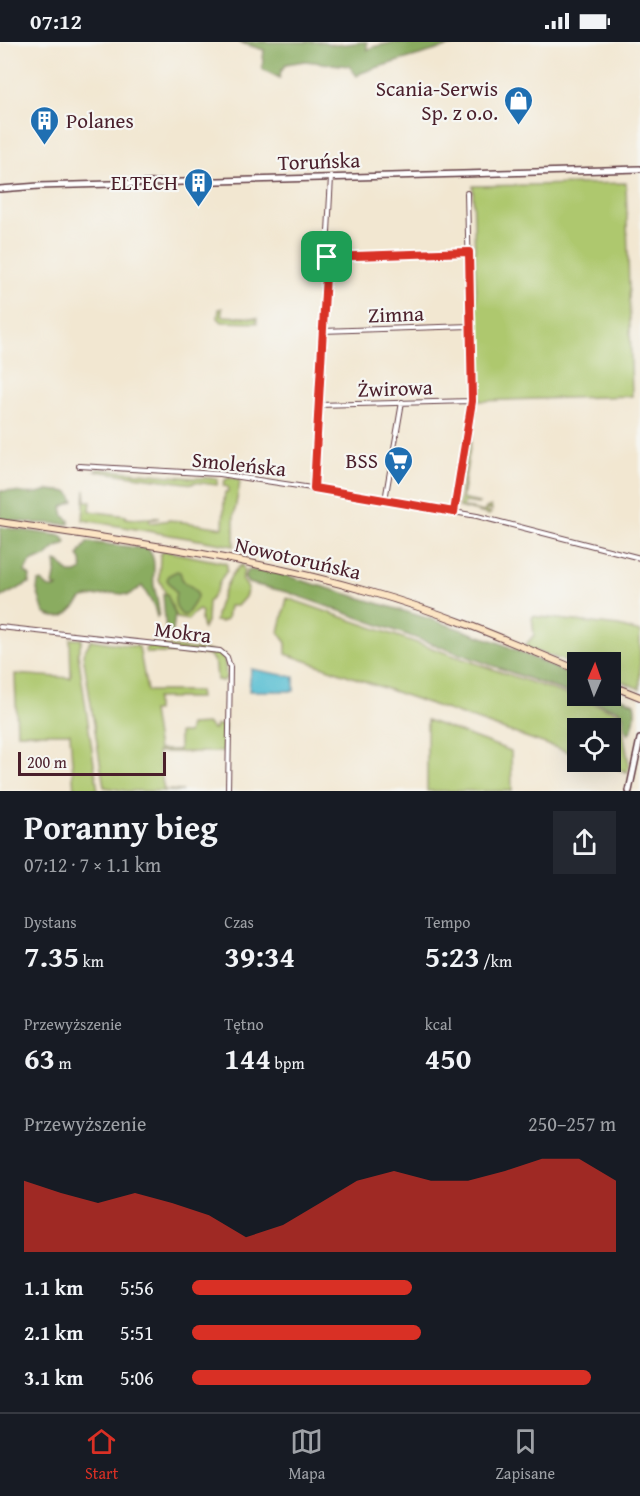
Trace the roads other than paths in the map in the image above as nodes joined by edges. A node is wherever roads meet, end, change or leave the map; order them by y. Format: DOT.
graph roads {
  1 [pos="640,169"];
  2 [pos="331,177"];
  3 [pos="0,189"];
  4 [pos="467,193"];
  5 [pos="469,252"];
  6 [pos="327,257"];
  7 [pos="470,326"];
  8 [pos="322,331"];
  9 [pos="472,401"];
  10 [pos="402,402"];
  11 [pos="318,405"];
  12 [pos="79,466"];
  13 [pos="314,488"];
  14 [pos="385,500"];
  15 [pos="454,512"];
  16 [pos="0,522"];
  17 [pos="640,558"];
  18 [pos="0,627"];
  19 [pos="567,665"];
  20 [pos="621,689"];
  21 [pos="640,697"];
  22 [pos="640,739"];
  23 [pos="228,791"];
  24 [pos="628,791"];
  1 -- 2 [label="street, Toruńska"];
  2 -- 3 [label="street, Toruńska"];
  2 -- 6 [label="street"];
  4 -- 5 [label="street"];
  5 -- 6 [label="street"];
  5 -- 7 [label="street"];
  6 -- 8 [label="street"];
  7 -- 8 [label="street, Zimna"];
  7 -- 9 [label="street"];
  8 -- 11 [label="street"];
  9 -- 10 [label="street, Żwirowa"];
  9 -- 15 [label="street"];
  10 -- 11 [label="street, Żwirowa"];
  10 -- 14 [label="street"];
  11 -- 13 [label="street"];
  12 -- 13 [label="street, Smoleńska"];
  13 -- 14 [label="street, Smoleńska"];
  14 -- 15 [label="street, Smoleńska"];
  15 -- 17 [label="street, Smoleńska"];
  16 -- 19 [label="main road, Nowotoruńska"];
  18 -- 23 [label="street, Mokra"];
  20 -- 21 [label="main road"];
  22 -- 24 [label="street"];
}
